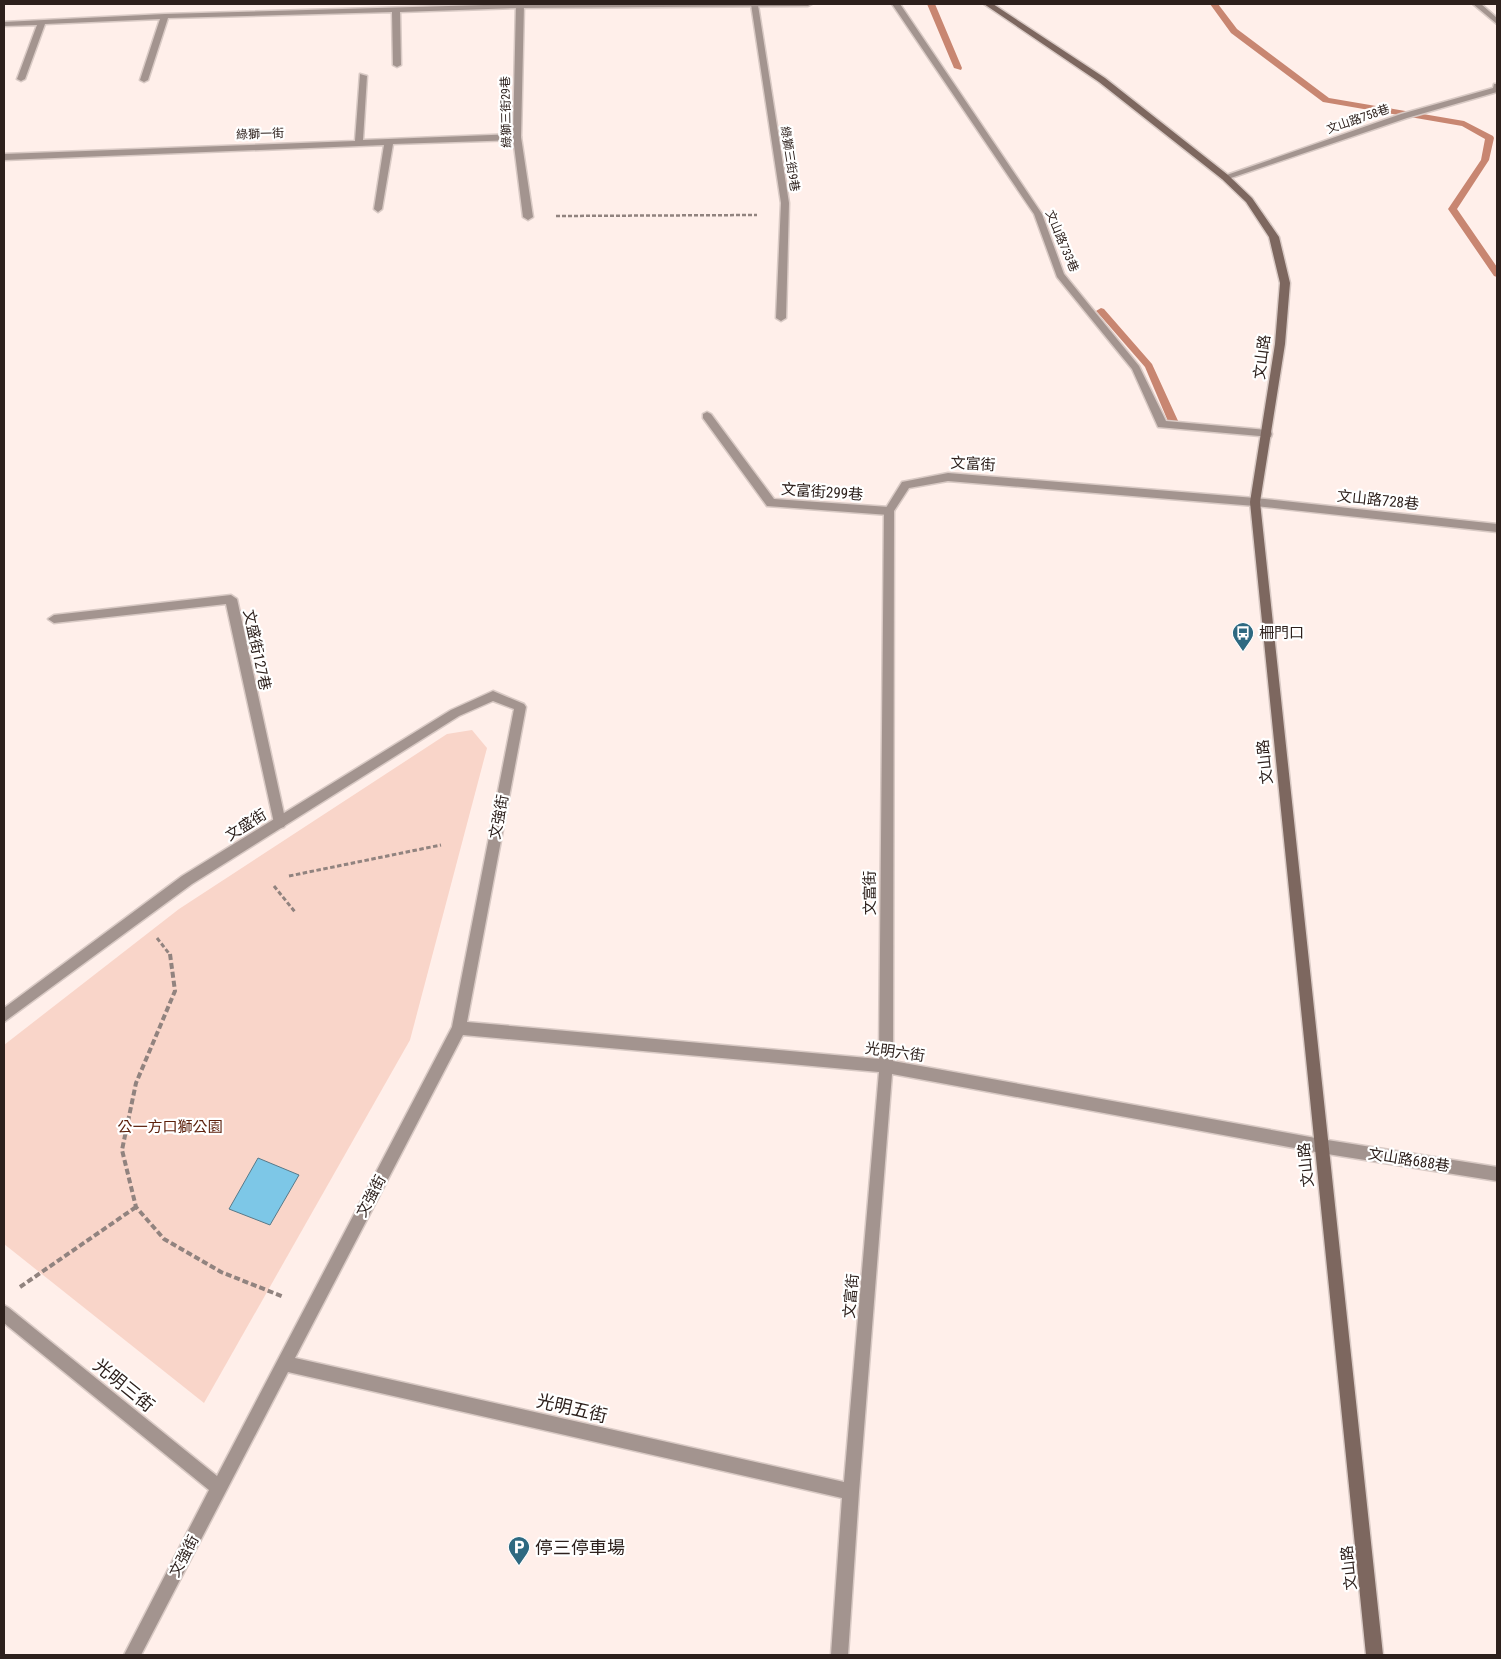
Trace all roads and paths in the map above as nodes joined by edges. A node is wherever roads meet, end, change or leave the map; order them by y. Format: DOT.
graph roads {
  1 [pos="660,4"];
  2 [pos="754,4"];
  3 [pos="808,4"];
  4 [pos="896,4"];
  5 [pos="988,4"];
  6 [pos="1477,4"];
  7 [pos="520,5"];
  8 [pos="284,8"];
  9 [pos="396,9"];
  10 [pos="165,16"];
  11 [pos="42,22"];
  12 [pos="1497,22"];
  13 [pos="4,24"];
  14 [pos="396,65"];
  15 [pos="364,76"];
  16 [pos="21,79"];
  17 [pos="144,80"];
  18 [pos="1497,86"];
  19 [pos="517,137"];
  20 [pos="389,142"];
  21 [pos="359,143"];
  22 [pos="4,157"];
  23 [pos="1225,177"];
  24 [pos="378,209"];
  25 [pos="784,215"];
  26 [pos="528,216"];
  27 [pos="781,318"];
  28 [pos="707,416"];
  29 [pos="1267,434"];
  30 [pos="1255,502"];
  31 [pos="889,512"];
  32 [pos="1497,528"];
  33 [pos="54,619"];
  34 [pos="520,707"];
  35 [pos="280,823"];
  36 [pos="441,845"];
  37 [pos="289,876"];
  38 [pos="274,886"];
  39 [pos="295,912"];
  40 [pos="139,916"];
  41 [pos="4,1016"];
  42 [pos="459,1028"];
  43 [pos="886,1066"];
  44 [pos="1321,1146"];
  45 [pos="1497,1174"];
  46 [pos="136,1207"];
  47 [pos="16,1290"];
  48 [pos="313,1308"];
  49 [pos="4,1313"];
  50 [pos="284,1363"];
  51 [pos="219,1488"];
  52 [pos="851,1492"];
  53 [pos="132,1655"];
  54 [pos="840,1655"];
  55 [pos="1375,1655"];
  1 -- 2 [label="street"];
  1 -- 7 [label="street"];
  2 -- 3 [label="street"];
  2 -- 25 [label="street, 綠獅三街9巷"];
  4 -- 29 [label="street, 文山路733巷"];
  5 -- 23 [label="main road, 文山路"];
  6 -- 12 [label="street"];
  7 -- 9 [label="street"];
  7 -- 19 [label="street, 綠獅三街29巷"];
  8 -- 9 [label="street"];
  8 -- 10 [label="street"];
  9 -- 14 [label="street"];
  10 -- 11 [label="street"];
  10 -- 17 [label="street"];
  11 -- 13 [label="street"];
  11 -- 16 [label="street"];
  15 -- 21 [label="street"];
  18 -- 23 [label="street, 文山路758巷"];
  19 -- 20 [label="street, 綠獅一街"];
  19 -- 26 [label="street, 綠獅三街29巷"];
  20 -- 21 [label="street, 綠獅一街"];
  20 -- 24 [label="street"];
  21 -- 22 [label="street, 綠獅一街"];
  23 -- 29 [label="main road, 文山路"];
  25 -- 26 [label="path"];
  25 -- 27 [label="street, 綠獅三街9巷"];
  28 -- 31 [label="street, 文富街299巷"];
  29 -- 30 [label="main road, 文山路"];
  30 -- 31 [label="street, 文富街"];
  30 -- 32 [label="street, 文山路728巷"];
  30 -- 44 [label="main road, 文山路"];
  31 -- 43 [label="street, 文富街"];
  33 -- 35 [label="street, 文盛街127巷"];
  34 -- 35 [label="street, 文盛街"];
  34 -- 42 [label="street, 文強街"];
  35 -- 40 [label="street, 文盛街"];
  36 -- 37 [label="path"];
  38 -- 39 [label="path"];
  40 -- 41 [label="street, 文盛街"];
  40 -- 46 [label="path"];
  42 -- 43 [label="street, 光明六街"];
  42 -- 48 [label="street, 文強街"];
  43 -- 44 [label="street, 光明六街"];
  43 -- 52 [label="street, 文富街"];
  44 -- 45 [label="street, 文山路688巷"];
  44 -- 55 [label="main road, 文山路"];
  46 -- 47 [label="path"];
  46 -- 48 [label="path"];
  48 -- 50 [label="street, 文強街"];
  49 -- 51 [label="street, 光明三街"];
  50 -- 51 [label="street, 文強街"];
  50 -- 52 [label="street, 光明五街"];
  51 -- 53 [label="street, 文強街"];
  52 -- 54 [label="street, 文富街"];
}
